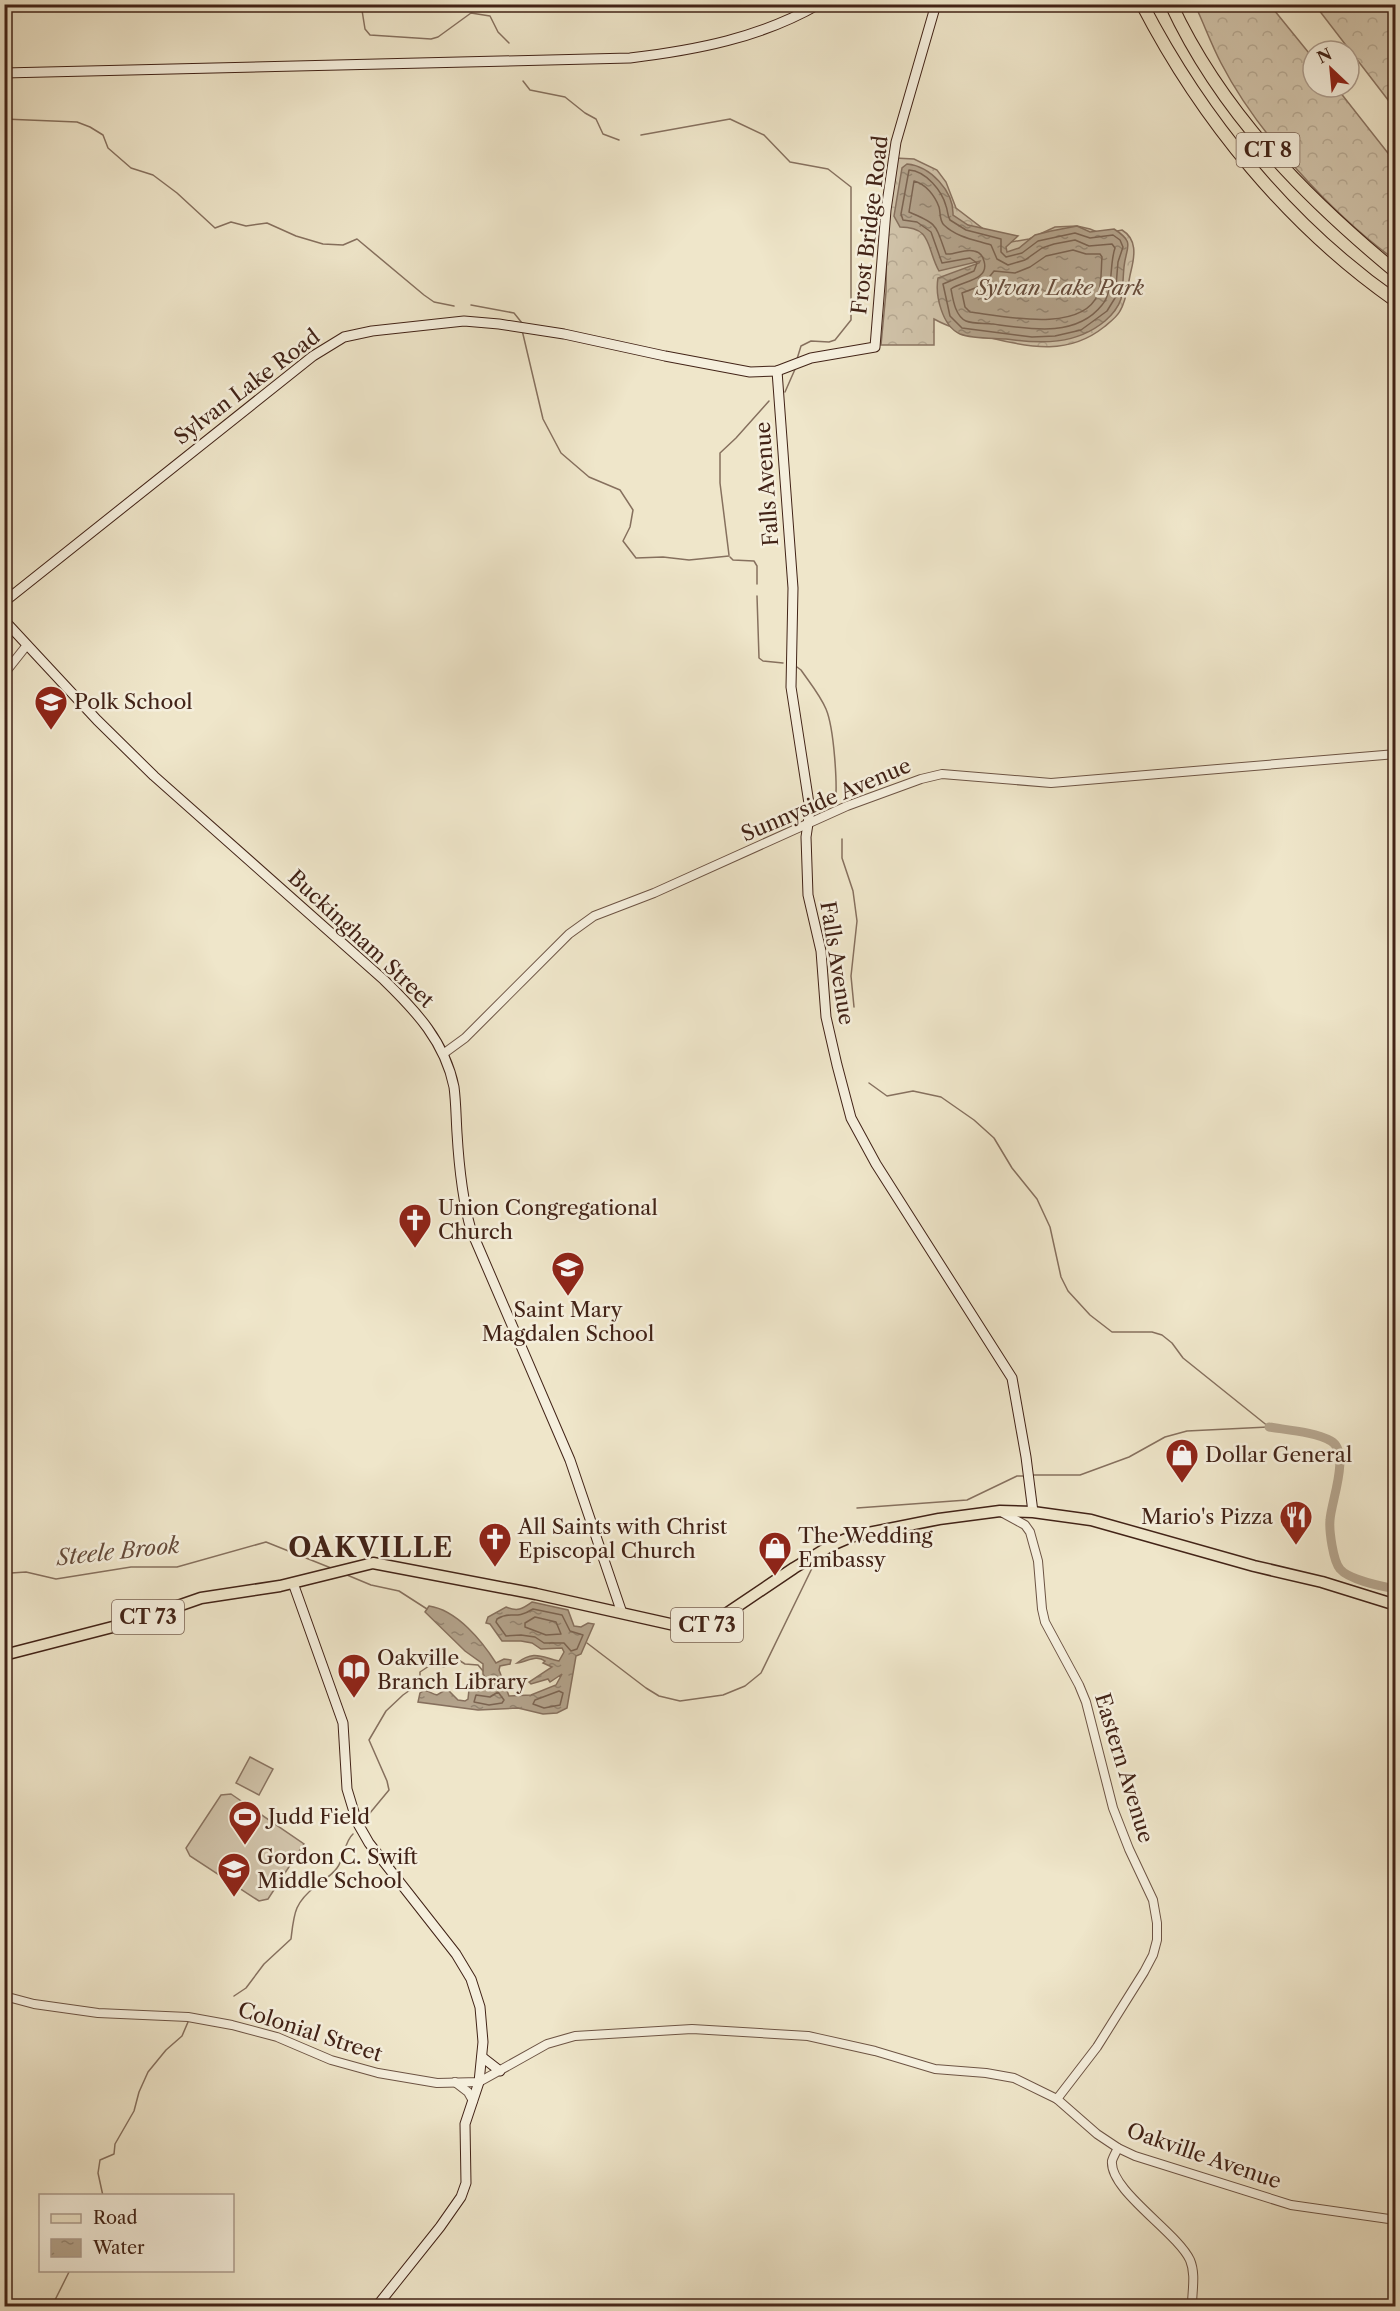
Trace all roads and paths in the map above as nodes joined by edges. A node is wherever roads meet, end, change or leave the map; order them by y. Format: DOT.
graph roads {
  1 [pos="819,4"];
  2 [pos="936,4"];
  3 [pos="1144,4"];
  4 [pos="1171,4"];
  5 [pos="4,73"];
  6 [pos="1395,272"];
  7 [pos="1395,301"];
  8 [pos="874,347"];
  9 [pos="777,371"];
  10 [pos="4,602"];
  11 [pos="4,620"];
  12 [pos="27,645"];
  13 [pos="4,674"];
  14 [pos="1395,754"];
  15 [pos="807,825"];
  16 [pos="442,1054"];
  17 [pos="1000,1511"];
  18 [pos="1033,1512"];
  19 [pos="293,1583"];
  20 [pos="1395,1605"];
  21 [pos="622,1613"];
  22 [pos="4,1655"];
  23 [pos="4,1996"];
  24 [pos="774,2034"];
  25 [pos="482,2057"];
  26 [pos="500,2071"];
  27 [pos="455,2082"];
  28 [pos="479,2082"];
  29 [pos="1057,2099"];
  30 [pos="473,2101"];
  31 [pos="1118,2148"];
  32 [pos="1395,2220"];
  33 [pos="377,2307"];
  34 [pos="1192,2307"];
  1 -- 5 [label="main road"];
  2 -- 8 [label="main road, Frost Bridge Road"];
  3 -- 7 [label="highway, CT 8"];
  4 -- 6 [label="highway, CT 8"];
  8 -- 9 [label="main road, Sylvan Lake Road"];
  9 -- 10 [label="main road, Sylvan Lake Road"];
  9 -- 15 [label="main road, Falls Avenue"];
  11 -- 12 [label="main road, Buckingham Street"];
  12 -- 13 [label="street"];
  12 -- 16 [label="main road, Buckingham Street"];
  14 -- 15 [label="street, Sunnyside Avenue"];
  15 -- 16 [label="street, Sunnyside Avenue"];
  15 -- 18 [label="main road, Falls Avenue"];
  16 -- 21 [label="main road, Buckingham Street"];
  17 -- 18 [label="main road, CT 73"];
  17 -- 21 [label="main road, CT 73"];
  17 -- 29 [label="street, Eastern Avenue"];
  18 -- 20 [label="main road, CT 73"];
  19 -- 21 [label="main road, CT 73"];
  19 -- 22 [label="main road, CT 73"];
  19 -- 25 [label="main road"];
  23 -- 27 [label="street, Colonial Street"];
  24 -- 26 [label="street, Colonial Street"];
  24 -- 29 [label="street, Oakville Avenue"];
  25 -- 26 [label="main road"];
  25 -- 28 [label="main road"];
  26 -- 28 [label="street, Colonial Street"];
  27 -- 28 [label="street, Colonial Street"];
  27 -- 30 [label="street"];
  28 -- 30 [label="main road"];
  29 -- 31 [label="street, Oakville Avenue"];
  30 -- 33 [label="main road"];
  31 -- 32 [label="street, Oakville Avenue"];
  31 -- 34 [label="street"];
}
